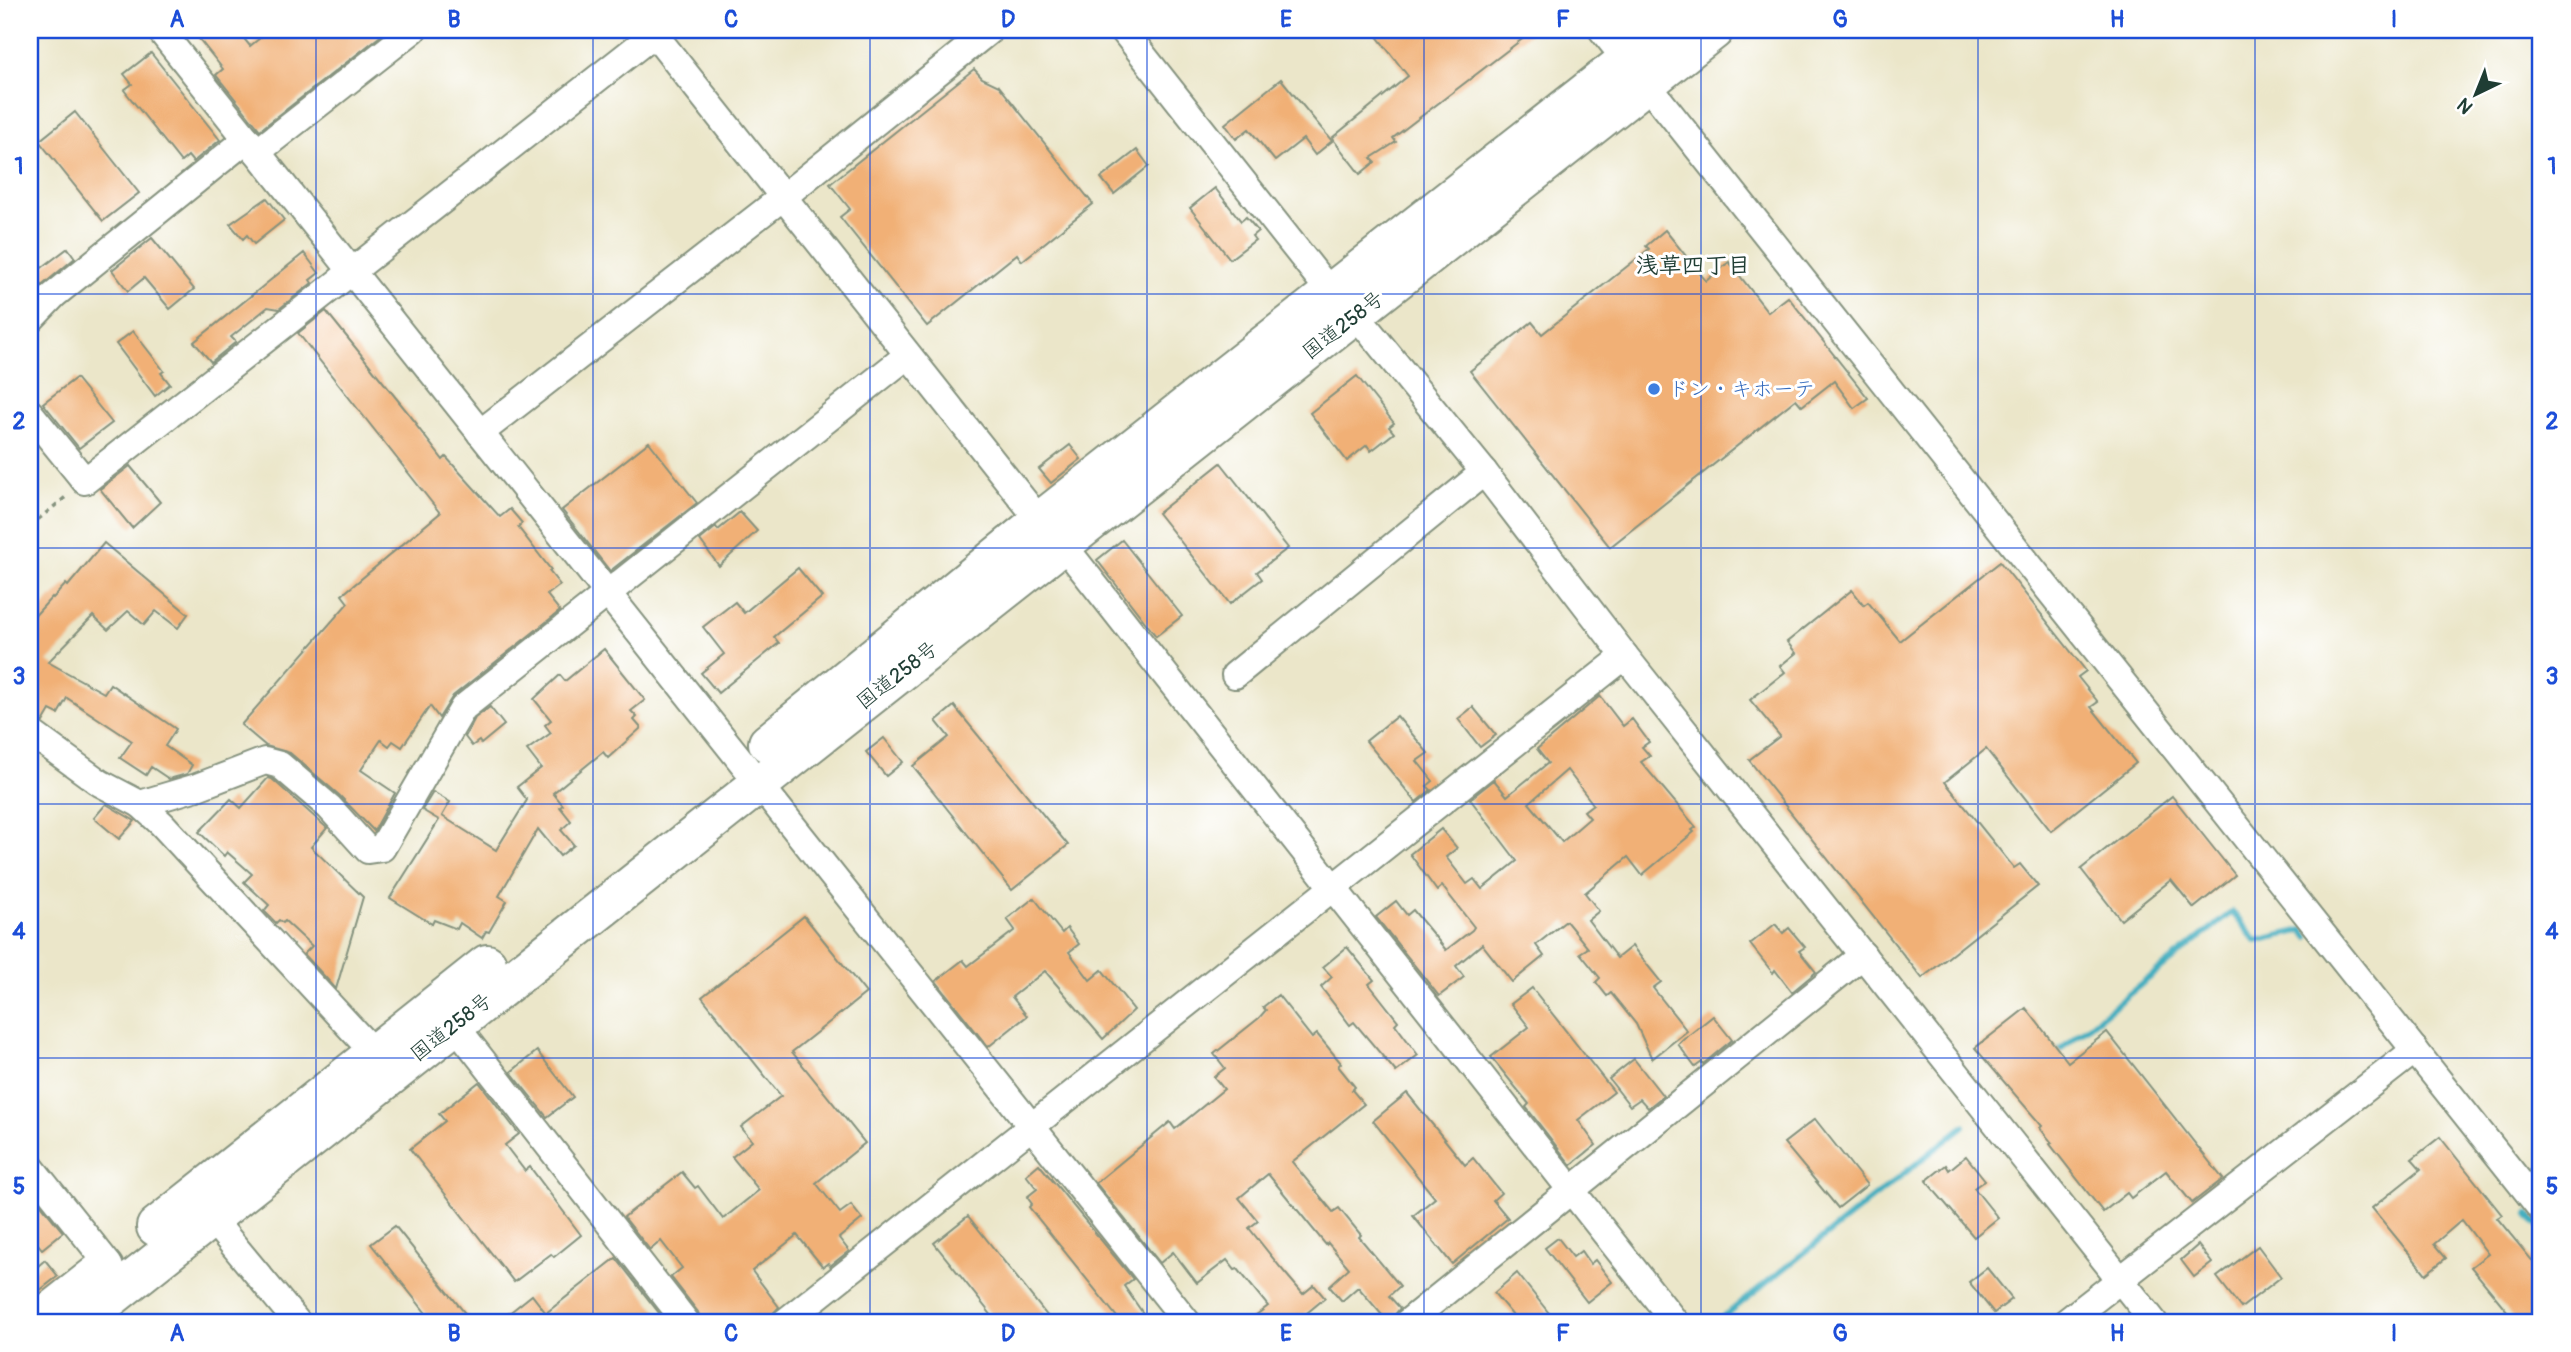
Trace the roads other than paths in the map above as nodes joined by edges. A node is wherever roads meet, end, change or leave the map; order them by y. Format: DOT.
graph roads {
  1 [pos="160,30"];
  2 [pos="413,30"];
  3 [pos="990,30"];
  4 [pos="1123,30"];
  5 [pos="1602,30"];
  6 [pos="1665,30"];
  7 [pos="1714,30"];
  8 [pos="653,32"];
  9 [pos="1636,72"];
  10 [pos="252,146"];
  11 [pos="783,197"];
  12 [pos="353,273"];
  13 [pos="1343,304"];
  14 [pos="30,320"];
  15 [pos="908,355"];
  16 [pos="30,413"];
  17 [pos="480,433"];
  18 [pos="1484,472"];
  19 [pos="1052,533"];
  20 [pos="607,594"];
  21 [pos="1625,656"];
  22 [pos="1235,675"];
  23 [pos="30,732"];
  24 [pos="750,774"];
  25 [pos="139,804"];
  26 [pos="1331,888"];
  27 [pos="1863,955"];
  28 [pos="454,1024"];
  29 [pos="374,1053"];
  30 [pos="2408,1055"];
  31 [pos="1031,1126"];
  32 [pos="30,1166"];
  33 [pos="1573,1191"];
  34 [pos="2541,1209"];
  35 [pos="211,1218"];
  36 [pos="109,1265"];
  37 [pos="2120,1279"];
  38 [pos="37,1322"];
  39 [pos="80,1322"];
  40 [pos="297,1322"];
  41 [pos="686,1322"];
  42 [pos="785,1322"];
  43 [pos="1187,1322"];
  44 [pos="1408,1322"];
  45 [pos="1675,1322"];
  46 [pos="2066,1322"];
  47 [pos="2154,1322"];
  1 -- 10 [label="street"];
  2 -- 10 [label="street"];
  3 -- 11 [label="street"];
  4 -- 13 [label="street"];
  5 -- 9 [label="street"];
  6 -- 9 [label="highway, 国道258号"];
  7 -- 9 [label="highway, 国道258号"];
  8 -- 11 [label="street"];
  8 -- 12 [label="street"];
  9 -- 13 [label="highway, 国道258号"];
  9 -- 30 [label="street"];
  10 -- 12 [label="street"];
  10 -- 14 [label="street"];
  11 -- 15 [label="street"];
  11 -- 17 [label="street"];
  12 -- 16 [label="street"];
  12 -- 17 [label="street"];
  13 -- 18 [label="street"];
  13 -- 19 [label="highway, 国道258号"];
  15 -- 19 [label="street"];
  15 -- 20 [label="street"];
  17 -- 20 [label="street"];
  18 -- 21 [label="street"];
  18 -- 22 [label="street"];
  19 -- 24 [label="highway, 国道258号"];
  19 -- 26 [label="street"];
  20 -- 24 [label="street"];
  20 -- 25 [label="street"];
  21 -- 26 [label="street"];
  21 -- 27 [label="street"];
  23 -- 25 [label="street"];
  24 -- 28 [label="highway, 国道258号"];
  24 -- 29 [label="highway, 国道258号"];
  24 -- 31 [label="street"];
  25 -- 29 [label="street"];
  26 -- 31 [label="street"];
  26 -- 33 [label="street"];
  27 -- 33 [label="street"];
  27 -- 37 [label="street"];
  28 -- 35 [label="highway, 国道258号"];
  28 -- 41 [label="street"];
  29 -- 36 [label="highway, 国道258号"];
  30 -- 34 [label="street"];
  30 -- 37 [label="street"];
  31 -- 42 [label="street"];
  31 -- 43 [label="street"];
  32 -- 36 [label="street"];
  33 -- 44 [label="street"];
  33 -- 45 [label="street"];
  35 -- 39 [label="highway, 国道258号"];
  35 -- 40 [label="street"];
  36 -- 38 [label="highway, 国道258号"];
  37 -- 46 [label="street"];
  37 -- 47 [label="street"];
}
